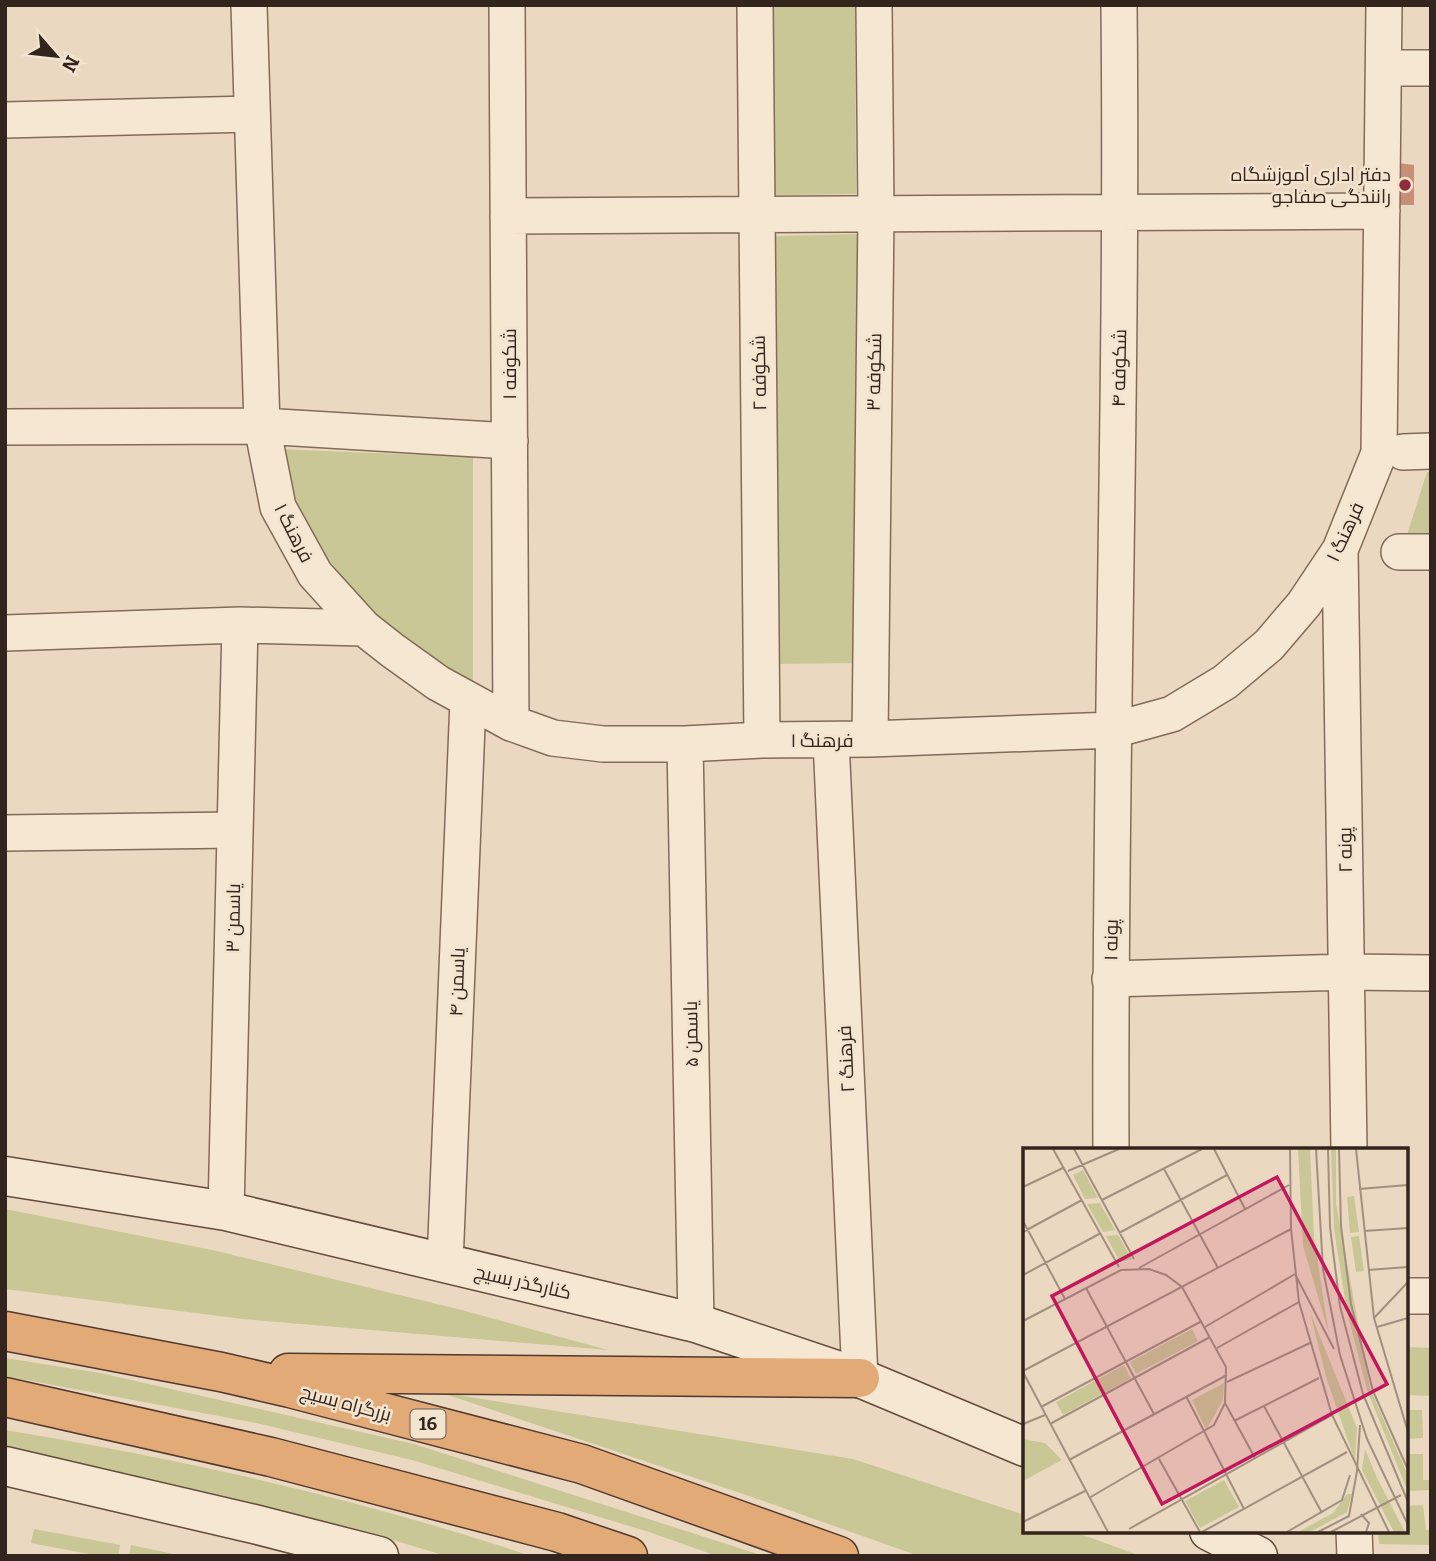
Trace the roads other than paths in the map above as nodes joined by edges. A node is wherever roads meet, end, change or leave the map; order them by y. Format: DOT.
graph roads {
  1 [pos="249,5"];
  2 [pos="507,5"];
  3 [pos="755,5"];
  4 [pos="874,5"];
  5 [pos="1119,5"];
  6 [pos="1384,5"];
  7 [pos="1384,68"];
  8 [pos="1431,68"];
  9 [pos="251,114"];
  10 [pos="5,120"];
  11 [pos="1121,211"];
  12 [pos="1382,211"];
  13 [pos="876,214"];
  14 [pos="508,216"];
  15 [pos="757,216"];
  16 [pos="5,426"];
  17 [pos="262,426"];
  18 [pos="510,441"];
  19 [pos="1340,550"];
  20 [pos="240,625"];
  21 [pos="364,628"];
  22 [pos="5,633"];
  23 [pos="468,701"];
  24 [pos="511,723"];
  25 [pos="1114,730"];
  26 [pos="870,739"];
  27 [pos="762,740"];
  28 [pos="831,740"];
  29 [pos="685,744"];
  30 [pos="234,830"];
  31 [pos="5,834"];
  32 [pos="1347,972"];
  33 [pos="1431,973"];
  34 [pos="1110,979"];
  35 [pos="1111,1148"];
  36 [pos="1349,1148"];
  37 [pos="5,1176"];
  38 [pos="226,1211"];
  39 [pos="446,1263"];
  40 [pos="1408,1296"];
  41 [pos="1431,1296"];
  42 [pos="696,1323"];
  43 [pos="5,1331"];
  44 [pos="221,1372"];
  45 [pos="860,1378"];
  46 [pos="5,1397"];
  47 [pos="1023,1446"];
  48 [pos="5,1466"];
  49 [pos="1213,1533"];
  50 [pos="1354,1533"];
  51 [pos="379,1556"];
  52 [pos="628,1556"];
  53 [pos="839,1556"];
  54 [pos="1258,1556"];
  55 [pos="1355,1556"];
  1 -- 9 [label="street, فرهنگ ۱"];
  2 -- 14 [label="street, شکوفه ۱"];
  3 -- 15 [label="street, شکوفه ۲"];
  4 -- 13 [label="street, شکوفه ۳"];
  5 -- 11 [label="street, شکوفه ۴"];
  6 -- 7 [label="street, فرهنگ ۱"];
  7 -- 8 [label="street"];
  7 -- 12 [label="street, فرهنگ ۱"];
  9 -- 10 [label="street"];
  9 -- 17 [label="street, فرهنگ ۱"];
  11 -- 12 [label="street"];
  11 -- 13 [label="street"];
  11 -- 25 [label="street, شکوفه ۴"];
  12 -- 19 [label="street, فرهنگ ۱"];
  13 -- 15 [label="street"];
  13 -- 26 [label="street, شکوفه ۳"];
  14 -- 15 [label="street"];
  14 -- 18 [label="street, شکوفه ۱"];
  15 -- 27 [label="street, شکوفه ۲"];
  16 -- 17 [label="street"];
  17 -- 18 [label="street"];
  17 -- 21 [label="street, فرهنگ ۱"];
  18 -- 24 [label="street, شکوفه ۱"];
  19 -- 25 [label="street, فرهنگ ۱"];
  19 -- 32 [label="street, پونه ۲"];
  20 -- 21 [label="street"];
  20 -- 22 [label="street"];
  20 -- 30 [label="street, یاسمن ۳"];
  21 -- 23 [label="street, فرهنگ ۱"];
  23 -- 24 [label="street, فرهنگ ۱"];
  23 -- 39 [label="street, یاسمن ۴"];
  24 -- 29 [label="street, فرهنگ ۱"];
  25 -- 26 [label="street, فرهنگ ۱"];
  25 -- 34 [label="street, پونه ۱"];
  26 -- 28 [label="street, فرهنگ ۱"];
  27 -- 28 [label="street, فرهنگ ۱"];
  27 -- 29 [label="street, فرهنگ ۱"];
  28 -- 45 [label="street, فرهنگ ۲"];
  29 -- 42 [label="street, یاسمن ۵"];
  30 -- 31 [label="street"];
  30 -- 38 [label="street, یاسمن ۳"];
  32 -- 33 [label="street"];
  32 -- 34 [label="street"];
  32 -- 36 [label="street, پونه ۲"];
  34 -- 35 [label="street, پونه ۱"];
  37 -- 38 [label="main road, کنارگذر بسیج"];
  38 -- 39 [label="main road, کنارگذر بسیج"];
  39 -- 42 [label="main road, کنارگذر بسیج"];
  40 -- 41 [label="street"];
  42 -- 45 [label="main road, کنارگذر بسیج"];
  43 -- 44 [label="highway, بزرگراه بسیج / 16"];
  44 -- 45 [label="highway"];
  44 -- 53 [label="highway, بزرگراه بسیج / 16"];
  45 -- 47 [label="main road, کنارگذر بسیج"];
  46 -- 52 [label="highway"];
  48 -- 51 [label="main road"];
  49 -- 54 [label="main road"];
  50 -- 55 [label="street"];
}
